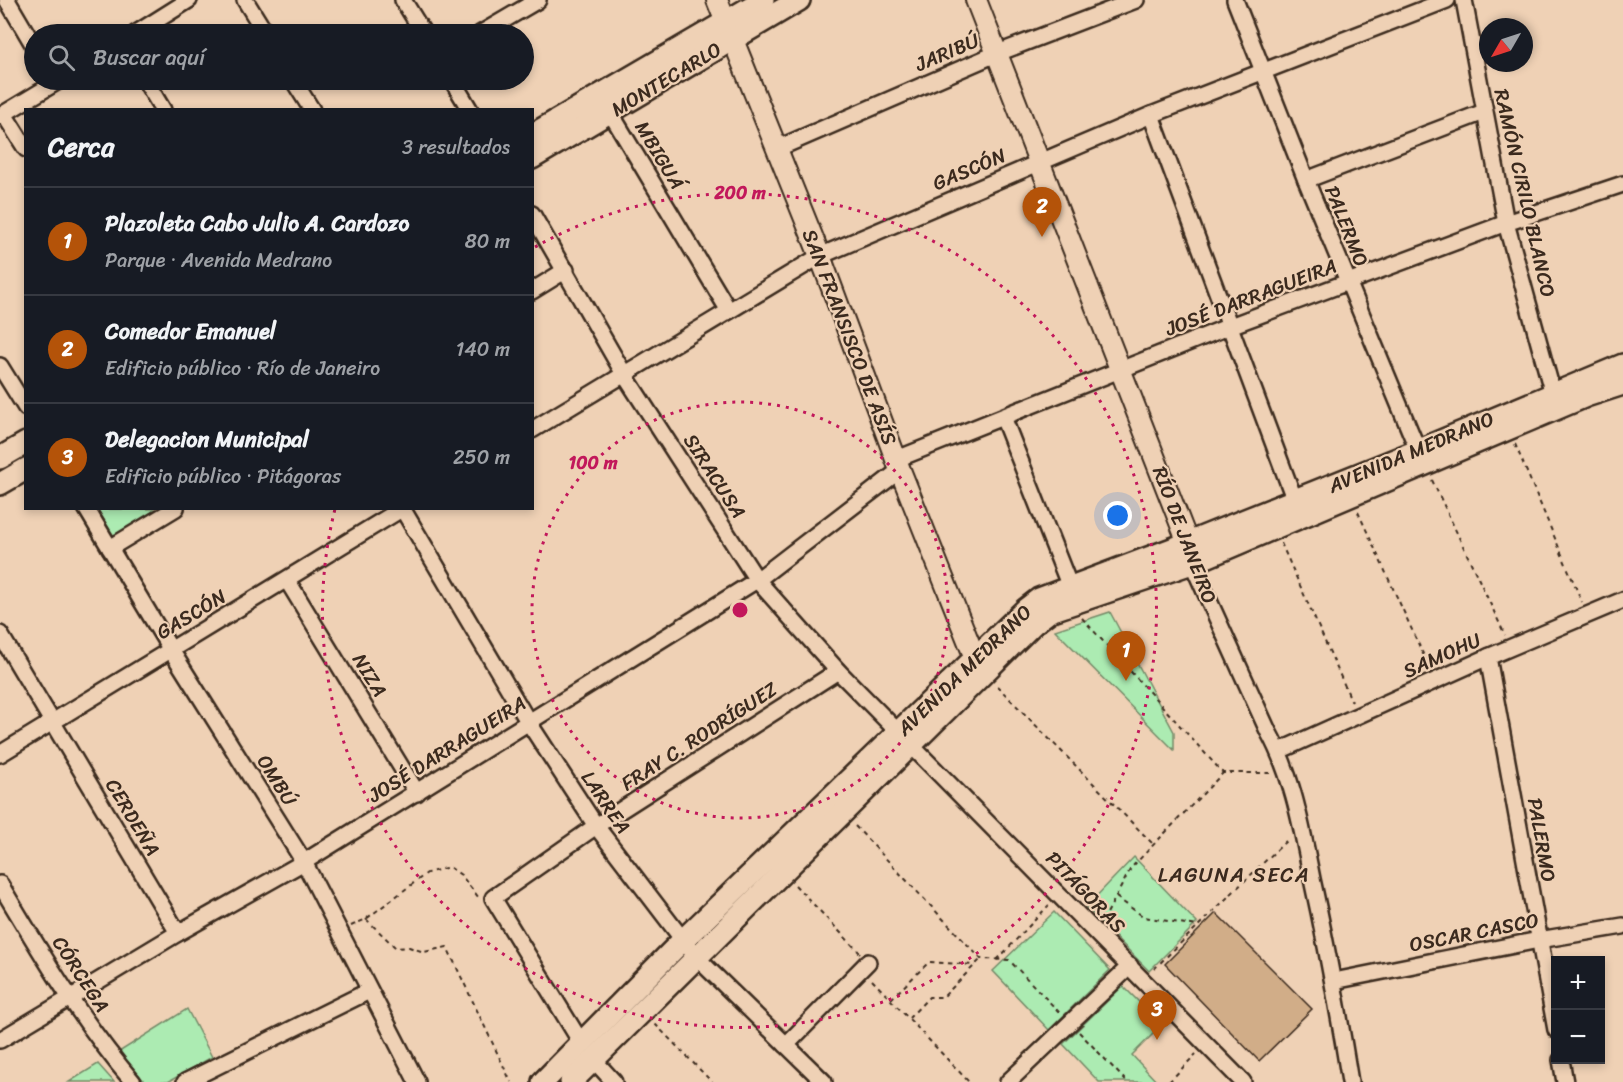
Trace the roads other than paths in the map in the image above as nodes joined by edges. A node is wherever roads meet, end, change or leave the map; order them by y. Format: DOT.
graph roads {
  1 [pos="7,0"];
  2 [pos="188,0"];
  3 [pos="244,0"];
  4 [pos="403,0"];
  5 [pos="538,0"];
  6 [pos="717,0"];
  7 [pos="763,0"];
  8 [pos="799,0"];
  9 [pos="976,0"];
  10 [pos="1136,0"];
  11 [pos="1235,0"];
  12 [pos="1447,0"];
  13 [pos="1464,0"];
  14 [pos="1109,5"];
  15 [pos="151,24"];
  16 [pos="260,24"];
  17 [pos="418,24"];
  18 [pos="497,24"];
  19 [pos="24,29"];
  20 [pos="729,31"];
  21 [pos="998,53"];
  22 [pos="1264,71"];
  23 [pos="41,90"];
  24 [pos="151,90"];
  25 [pos="299,90"];
  26 [pos="458,90"];
  27 [pos="162,108"];
  28 [pos="311,108"];
  29 [pos="469,108"];
  30 [pos="610,112"];
  31 [pos="1484,112"];
  32 [pos="2,115"];
  33 [pos="1151,115"];
  34 [pos="534,134"];
  35 [pos="24,146"];
  36 [pos="776,149"];
  37 [pos="534,157"];
  38 [pos="1040,161"];
  39 [pos="1306,180"];
  40 [pos="1623,183"];
  41 [pos="534,217"];
  42 [pos="1506,224"];
  43 [pos="820,256"];
  44 [pos="566,270"];
  45 [pos="1348,282"];
  46 [pos="534,290"];
  47 [pos="729,311"];
  48 [pos="1230,326"];
  49 [pos="1623,365"];
  50 [pos="0,366"];
  51 [pos="1122,369"];
  52 [pos="624,374"];
  53 [pos="1623,384"];
  54 [pos="1600,391"];
  55 [pos="1623,393"];
  56 [pos="1552,394"];
  57 [pos="24,405"];
  58 [pos="1003,417"];
  59 [pos="534,429"];
  60 [pos="24,444"];
  61 [pos="0,458"];
  62 [pos="1421,458"];
  63 [pos="899,464"];
  64 [pos="24,470"];
  65 [pos="0,484"];
  66 [pos="1294,501"];
  67 [pos="87,510"];
  68 [pos="173,510"];
  69 [pos="401,510"];
  70 [pos="404,510"];
  71 [pos="110,548"];
  72 [pos="1190,553"];
  73 [pos="288,580"];
  74 [pos="757,580"];
  75 [pos="1070,596"];
  76 [pos="1623,600"];
  77 [pos="0,634"];
  78 [pos="171,650"];
  79 [pos="1488,657"];
  80 [pos="979,665"];
  81 [pos="838,671"];
  82 [pos="53,722"];
  83 [pos="529,723"];
  84 [pos="906,738"];
  85 [pos="1279,752"];
  86 [pos="0,754"];
  87 [pos="417,793"];
  88 [pos="596,826"];
  89 [pos="304,862"];
  90 [pos="0,884"];
  91 [pos="1623,926"];
  92 [pos="178,933"];
  93 [pos="1539,940"];
  94 [pos="682,941"];
  95 [pos="696,957"];
  96 [pos="865,965"];
  97 [pos="1130,966"];
  98 [pos="1334,981"];
  99 [pos="369,991"];
  100 [pos="69,998"];
  101 [pos="1552,1010"];
  102 [pos="0,1040"];
  103 [pos="786,1045"];
  104 [pos="587,1052"];
  105 [pos="1562,1064"];
  106 [pos="133,1082"];
  107 [pos="185,1082"];
  108 [pos="417,1082"];
  109 [pos="543,1082"];
  110 [pos="571,1082"];
  111 [pos="615,1082"];
  112 [pos="824,1082"];
  113 [pos="1008,1082"];
  114 [pos="1243,1082"];
  115 [pos="1350,1082"];
  116 [pos="1565,1082"];
  1 -- 19 [label="street"];
  2 -- 15 [label="street"];
  3 -- 16 [label="street"];
  4 -- 17 [label="street"];
  5 -- 18 [label="street"];
  6 -- 20 [label="street, SAN FRANSISCO DE ASÍS"];
  7 -- 20 [label="main road, MONTECARLO"];
  8 -- 20 [label="main road, MONTECARLO"];
  9 -- 21 [label="street, RÍO DE JANEIRO"];
  10 -- 14 [label="street, JARIBÚ"];
  11 -- 22 [label="street, PALERMO"];
  12 -- 22 [label="street, GASCÓN"];
  13 -- 31 [label="street, RAMÓN CIRILO BLANCO"];
  14 -- 21 [label="street, JARIBÚ"];
  20 -- 30 [label="main road, MONTECARLO"];
  20 -- 34 [label="main road, MONTECARLO"];
  20 -- 36 [label="street, SAN FRANSISCO DE ASÍS"];
  21 -- 36 [label="street, JARIBÚ"];
  21 -- 38 [label="street, RÍO DE JANEIRO"];
  22 -- 33 [label="street, GASCÓN"];
  22 -- 39 [label="street, PALERMO"];
  23 -- 32 [label="street"];
  24 -- 27 [label="street"];
  25 -- 28 [label="street"];
  26 -- 29 [label="street"];
  30 -- 37 [label="main road, MONTECARLO"];
  30 -- 47 [label="street, MBIGUÁ"];
  31 -- 39 [label="street"];
  31 -- 42 [label="street, RAMÓN CIRILO BLANCO"];
  32 -- 35 [label="street"];
  33 -- 38 [label="street, GASCÓN"];
  33 -- 48 [label="street"];
  36 -- 43 [label="street, SAN FRANSISCO DE ASÍS"];
  38 -- 43 [label="street, GASCÓN"];
  38 -- 51 [label="street, RÍO DE JANEIRO"];
  39 -- 45 [label="street, PALERMO"];
  40 -- 42 [label="street, JOSÉ DARRAGUEIRA"];
  41 -- 44 [label="street, SIRACUSA"];
  42 -- 45 [label="street, JOSÉ DARRAGUEIRA"];
  42 -- 56 [label="street, RAMÓN CIRILO BLANCO"];
  43 -- 47 [label="street, GASCÓN"];
  43 -- 63 [label="street, SAN FRANSISCO DE ASÍS"];
  44 -- 46 [label="street"];
  44 -- 52 [label="street, SIRACUSA"];
  45 -- 48 [label="street, JOSÉ DARRAGUEIRA"];
  45 -- 62 [label="street, PALERMO"];
  47 -- 52 [label="street, GASCÓN"];
  48 -- 51 [label="street, JOSÉ DARRAGUEIRA"];
  48 -- 66 [label="street"];
  49 -- 56 [label="main road, AVENIDA MEDRANO"];
  50 -- 57 [label="street"];
  51 -- 58 [label="street, JOSÉ DARRAGUEIRA"];
  51 -- 72 [label="street, RÍO DE JANEIRO"];
  52 -- 59 [label="street, GASCÓN"];
  52 -- 74 [label="street, SIRACUSA"];
  53 -- 54 [label="main road, AVENIDA MEDRANO"];
  54 -- 55 [label="main road"];
  54 -- 62 [label="main road, AVENIDA MEDRANO"];
  56 -- 62 [label="main road, AVENIDA MEDRANO"];
  58 -- 63 [label="street, JOSÉ DARRAGUEIRA"];
  58 -- 75 [label="street"];
  60 -- 61 [label="main road"];
  62 -- 66 [label="main road, AVENIDA MEDRANO"];
  62 -- 72 [label="main road, AVENIDA MEDRANO"];
  63 -- 74 [label="street, JOSÉ DARRAGUEIRA"];
  63 -- 80 [label="street, SAN FRANSISCO DE ASÍS"];
  64 -- 65 [label="main road"];
  66 -- 72 [label="main road, AVENIDA MEDRANO"];
  67 -- 71 [label="street, OMBÚ"];
  68 -- 71 [label="street"];
  69 -- 73 [label="street, GASCÓN"];
  70 -- 83 [label="street, LARREA"];
  71 -- 78 [label="street, OMBÚ"];
  72 -- 75 [label="main road, AVENIDA MEDRANO"];
  72 -- 85 [label="street, RÍO DE JANEIRO"];
  73 -- 78 [label="street, GASCÓN"];
  73 -- 87 [label="street, NIZA"];
  74 -- 81 [label="street, SIRACUSA"];
  74 -- 83 [label="street, JOSÉ DARRAGUEIRA"];
  75 -- 80 [label="main road, AVENIDA MEDRANO"];
  76 -- 79 [label="street, SAMOHU"];
  77 -- 82 [label="street, CERDEÑA"];
  78 -- 82 [label="street, GASCÓN"];
  78 -- 89 [label="street, OMBÚ"];
  79 -- 85 [label="street, SAMOHU"];
  79 -- 93 [label="street, PALERMO"];
  80 -- 84 [label="main road, AVENIDA MEDRANO"];
  81 -- 84 [label="street, SIRACUSA"];
  81 -- 88 [label="street, FRAY C. RODRÍGUEZ"];
  82 -- 86 [label="street, GASCÓN"];
  82 -- 92 [label="street, CERDEÑA"];
  83 -- 87 [label="street, JOSÉ DARRAGUEIRA"];
  83 -- 88 [label="street, LARREA"];
  84 -- 94 [label="main road, AVENIDA MEDRANO"];
  84 -- 95 [label="main road, AVENIDA MEDRANO"];
  84 -- 97 [label="street, PITÁGORAS"];
  85 -- 98 [label="street, RÍO DE JANEIRO"];
  87 -- 89 [label="street, JOSÉ DARRAGUEIRA"];
  88 -- 94 [label="street, LARREA"];
  88 -- 104 [label="street, FRAY C. RODRÍGUEZ"];
  89 -- 92 [label="street, JOSÉ DARRAGUEIRA"];
  89 -- 99 [label="street, OMBÚ"];
  90 -- 100 [label="street, CÓRCEGA"];
  91 -- 93 [label="street, OSCAR CASCO"];
  92 -- 100 [label="street, JOSÉ DARRAGUEIRA"];
  93 -- 98 [label="street, OSCAR CASCO"];
  93 -- 101 [label="street, PALERMO"];
  94 -- 95 [label="street, LARREA"];
  94 -- 104 [label="main road, AVENIDA MEDRANO"];
  95 -- 103 [label="street, LARREA"];
  95 -- 104 [label="main road, AVENIDA MEDRANO"];
  96 -- 103 [label="street"];
  97 -- 113 [label="street"];
  97 -- 114 [label="street, PITÁGORAS"];
  98 -- 115 [label="street, RÍO DE JANEIRO"];
  99 -- 107 [label="street"];
  99 -- 108 [label="street, OMBÚ"];
  100 -- 102 [label="street, JOSÉ DARRAGUEIRA"];
  100 -- 106 [label="street, CÓRCEGA"];
  103 -- 112 [label="street, LARREA"];
  104 -- 109 [label="main road, AVENIDA MEDRANO"];
  104 -- 110 [label="main road, AVENIDA MEDRANO"];
  104 -- 111 [label="street"];
  105 -- 116 [label="street"];
}
